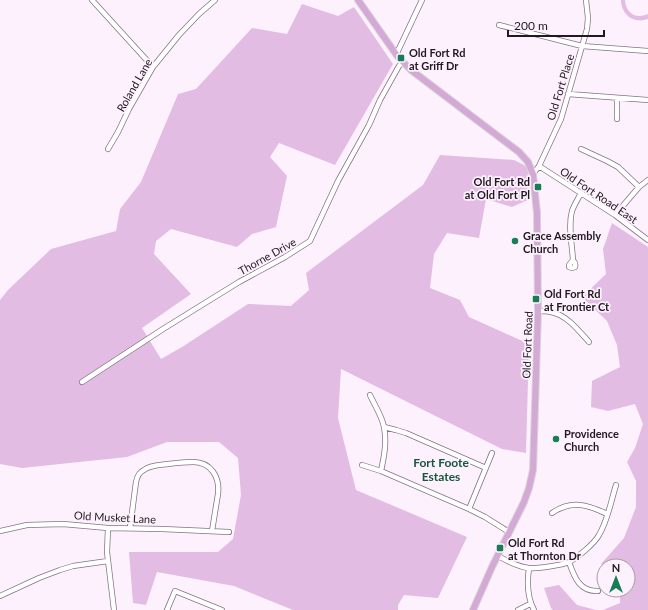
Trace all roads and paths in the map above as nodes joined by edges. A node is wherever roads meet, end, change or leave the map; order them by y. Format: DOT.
graph roads {
  1 [pos="92,0"];
  2 [pos="215,0"];
  3 [pos="358,0"];
  4 [pos="422,0"];
  5 [pos="586,0"];
  6 [pos="499,24"];
  7 [pos="582,46"];
  8 [pos="648,51"];
  9 [pos="396,55"];
  10 [pos="403,62"];
  11 [pos="153,67"];
  12 [pos="568,94"];
  13 [pos="617,98"];
  14 [pos="648,100"];
  15 [pos="616,119"];
  16 [pos="108,149"];
  17 [pos="581,149"];
  18 [pos="539,166"];
  19 [pos="533,174"];
  20 [pos="648,180"];
  21 [pos="639,187"];
  22 [pos="581,193"];
  23 [pos="615,215"];
  24 [pos="648,240"];
  25 [pos="573,260"];
  26 [pos="538,311"];
  27 [pos="589,342"];
  28 [pos="82,382"];
  29 [pos="370,395"];
  30 [pos="384,427"];
  31 [pos="492,453"];
  32 [pos="362,465"];
  33 [pos="486,468"];
  34 [pos="381,471"];
  35 [pos="616,485"];
  36 [pos="469,509"];
  37 [pos="552,513"];
  38 [pos="607,514"];
  39 [pos="108,528"];
  40 [pos="130,528"];
  41 [pos="0,530"];
  42 [pos="212,531"];
  43 [pos="229,532"];
  44 [pos="509,532"];
  45 [pos="498,556"];
  46 [pos="108,561"];
  47 [pos="569,562"];
  48 [pos="529,568"];
  49 [pos="596,591"];
  50 [pos="0,596"];
  51 [pos="530,604"];
  52 [pos="114,610"];
  53 [pos="166,610"];
  54 [pos="222,610"];
  55 [pos="473,610"];
  56 [pos="518,610"];
  57 [pos="534,610"];
  1 -- 11 [label="street"];
  2 -- 11 [label="street, Roland Lane"];
  3 -- 9 [label="main road, Old Fort Road"];
  4 -- 9 [label="street"];
  5 -- 7 [label="street, Old Fort Place"];
  6 -- 7 [label="street"];
  7 -- 8 [label="street"];
  7 -- 12 [label="street, Old Fort Place"];
  9 -- 10 [label="main road, Old Fort Road"];
  10 -- 19 [label="main road, Old Fort Road"];
  10 -- 28 [label="street, Thorne Drive"];
  11 -- 16 [label="street, Roland Lane"];
  12 -- 13 [label="street"];
  12 -- 18 [label="street, Old Fort Place"];
  13 -- 14 [label="street"];
  13 -- 15 [label="street"];
  17 -- 21 [label="street"];
  18 -- 19 [label="street, Old Fort Place"];
  18 -- 22 [label="street, Old Fort Road East"];
  19 -- 26 [label="main road, Old Fort Road"];
  20 -- 21 [label="street"];
  21 -- 23 [label="street"];
  22 -- 23 [label="street, Old Fort Road East"];
  22 -- 25 [label="street"];
  23 -- 24 [label="street, Old Fort Road East"];
  26 -- 27 [label="street"];
  26 -- 44 [label="main road, Old Fort Road"];
  29 -- 30 [label="street"];
  30 -- 33 [label="street"];
  30 -- 34 [label="street"];
  31 -- 33 [label="street"];
  32 -- 34 [label="street"];
  33 -- 36 [label="street"];
  34 -- 36 [label="street"];
  35 -- 38 [label="street"];
  36 -- 44 [label="street"];
  37 -- 38 [label="street"];
  38 -- 47 [label="street"];
  39 -- 40 [label="street, Old Musket Lane"];
  39 -- 41 [label="street, Old Musket Lane"];
  39 -- 46 [label="street"];
  40 -- 42 [label="street, Old Musket Lane"];
  40 -- 42 [label="street"];
  42 -- 43 [label="street, Old Musket Lane"];
  44 -- 45 [label="main road, Old Fort Road"];
  45 -- 48 [label="street"];
  45 -- 55 [label="main road, Old Fort Road"];
  46 -- 50 [label="street"];
  46 -- 52 [label="street"];
  47 -- 48 [label="street"];
  47 -- 49 [label="street"];
  48 -- 51 [label="street"];
  51 -- 56 [label="street"];
  51 -- 57 [label="street"];
  53 -- 54 [label="street"];
}
